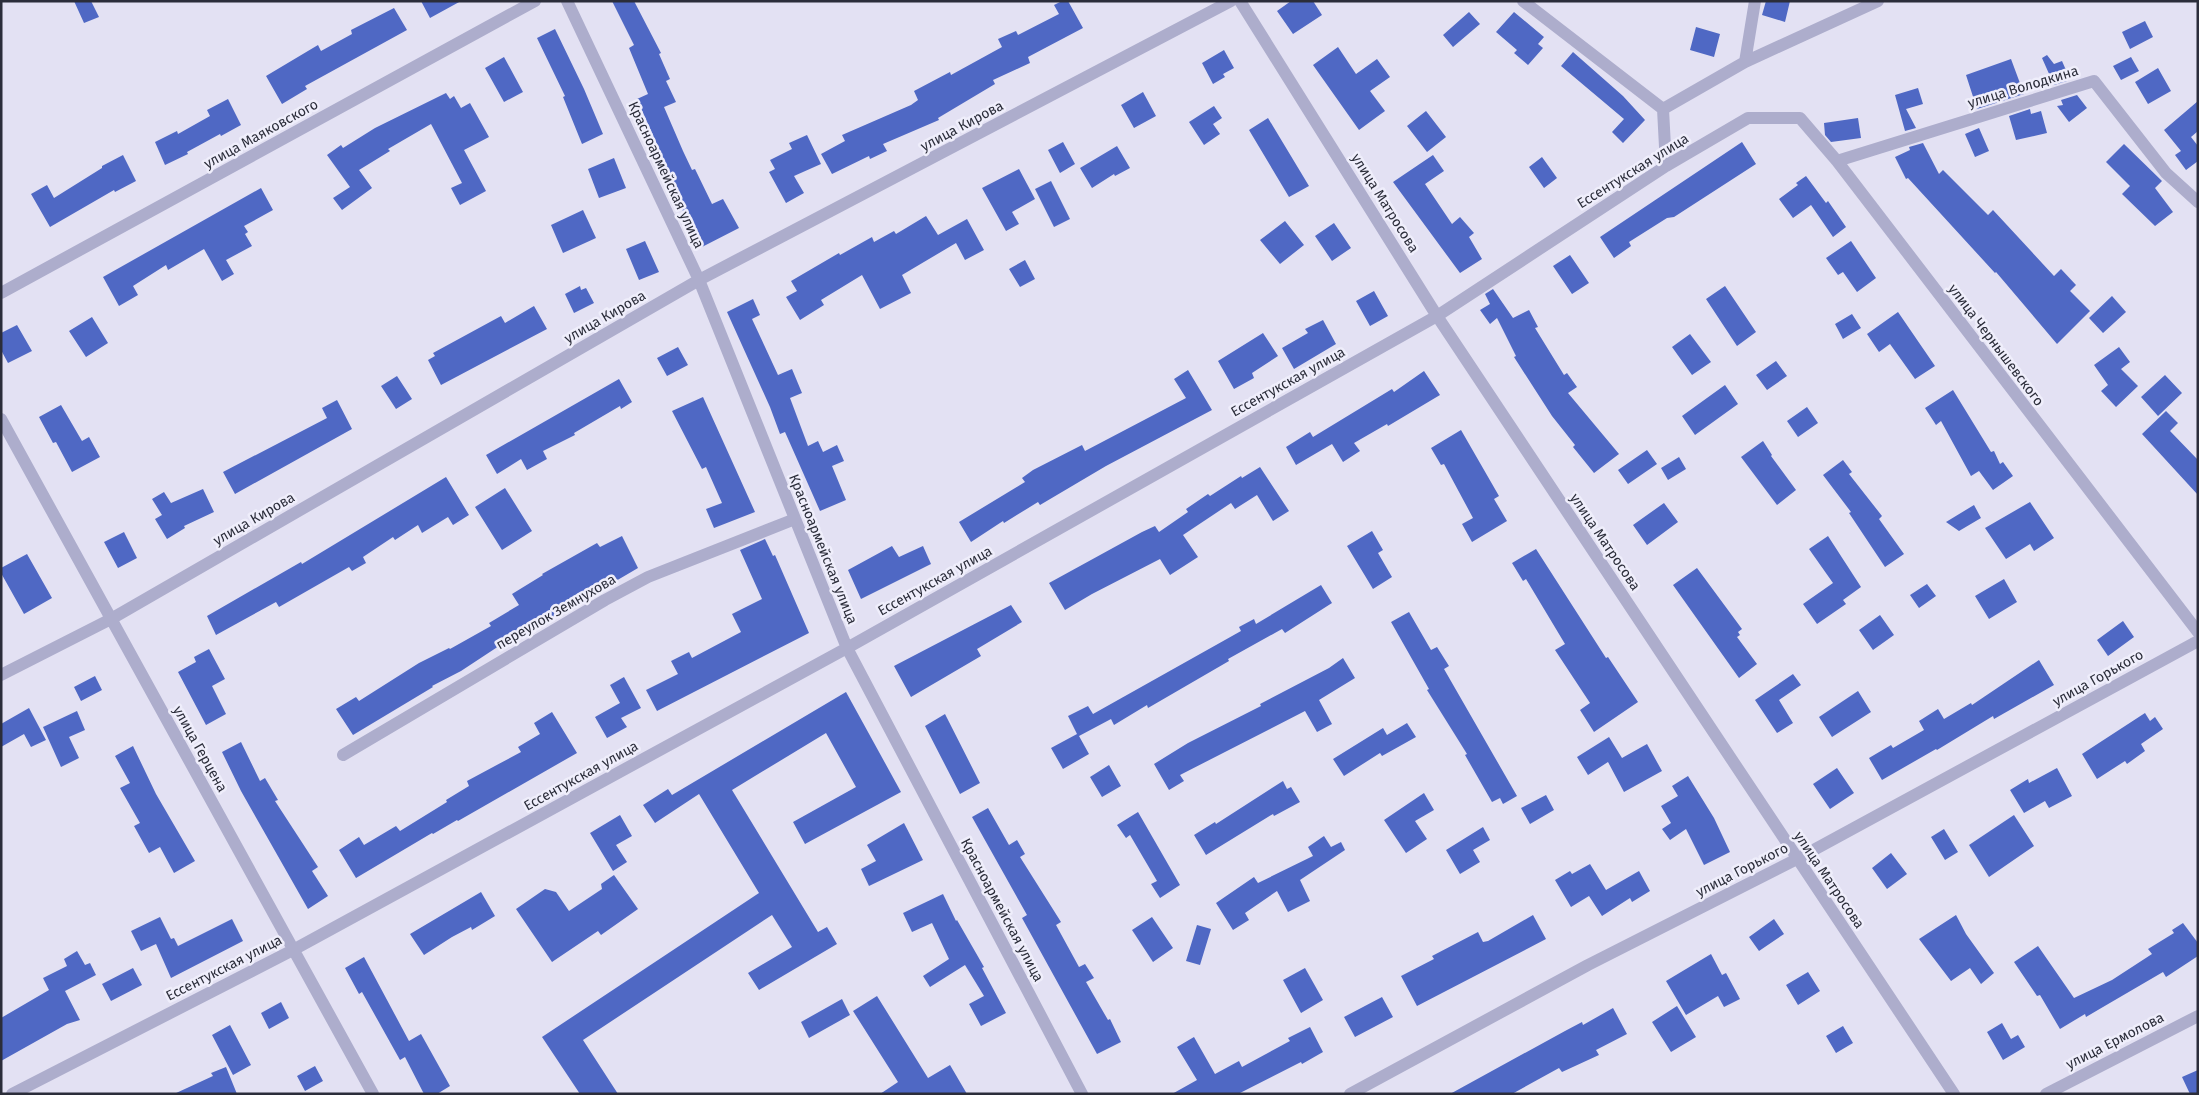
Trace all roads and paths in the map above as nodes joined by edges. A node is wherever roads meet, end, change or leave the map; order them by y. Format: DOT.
graph roads {
  1 [pos="535,1"];
  2 [pos="567,1"];
  3 [pos="1232,1"];
  4 [pos="1240,1"];
  5 [pos="1523,1"];
  6 [pos="1755,1"];
  7 [pos="1878,1"];
  8 [pos="1745,62"];
  9 [pos="1663,108"];
  10 [pos="1748,118"];
  11 [pos="1837,161"];
  12 [pos="1666,166"];
  13 [pos="2198,202"];
  14 [pos="699,280"];
  15 [pos="1,293"];
  16 [pos="1437,316"];
  17 [pos="1,419"];
  18 [pos="795,519"];
  19 [pos="110,619"];
  20 [pos="2198,632"];
  21 [pos="2198,641"];
  22 [pos="847,648"];
  23 [pos="1,675"];
  24 [pos="343,755"];
  25 [pos="1797,859"];
  26 [pos="293,950"];
  27 [pos="2198,1016"];
  28 [pos="12,1094"];
  29 [pos="372,1094"];
  30 [pos="1082,1094"];
  31 [pos="1350,1094"];
  32 [pos="1954,1094"];
  33 [pos="2046,1094"];
  1 -- 15 [label="street, улица Маяковского"];
  2 -- 14 [label="street, Красноармейская улица"];
  3 -- 14 [label="street, улица Кирова"];
  4 -- 16 [label="street, улица Матросова"];
  5 -- 9 [label="street"];
  6 -- 8 [label="street"];
  7 -- 8 [label="street"];
  8 -- 9 [label="street"];
  9 -- 12 [label="street"];
  10 -- 11 [label="street, улица Чернышевского"];
  10 -- 12 [label="street, Ессентукская улица"];
  11 -- 13 [label="street, улица Володкина"];
  11 -- 20 [label="street, улица Чернышевского"];
  12 -- 16 [label="street, Ессентукская улица"];
  14 -- 18 [label="street, Красноармейская улица"];
  14 -- 19 [label="street, улица Кирова"];
  16 -- 22 [label="street, Ессентукская улица"];
  16 -- 25 [label="street, улица Матросова"];
  17 -- 19 [label="street, улица Герцена"];
  18 -- 22 [label="street, Красноармейская улица"];
  18 -- 24 [label="street, переулок Земнухова"];
  19 -- 23 [label="street, улица Кирова"];
  19 -- 26 [label="street, улица Герцена"];
  21 -- 25 [label="street, улица Горького"];
  22 -- 26 [label="street, Ессентукская улица"];
  22 -- 30 [label="street, Красноармейская улица"];
  25 -- 31 [label="street, улица Горького"];
  25 -- 32 [label="street, улица Матросова"];
  26 -- 28 [label="street, Ессентукская улица"];
  26 -- 29 [label="street, улица Герцена"];
  27 -- 33 [label="street, улица Ермолова"];
}
